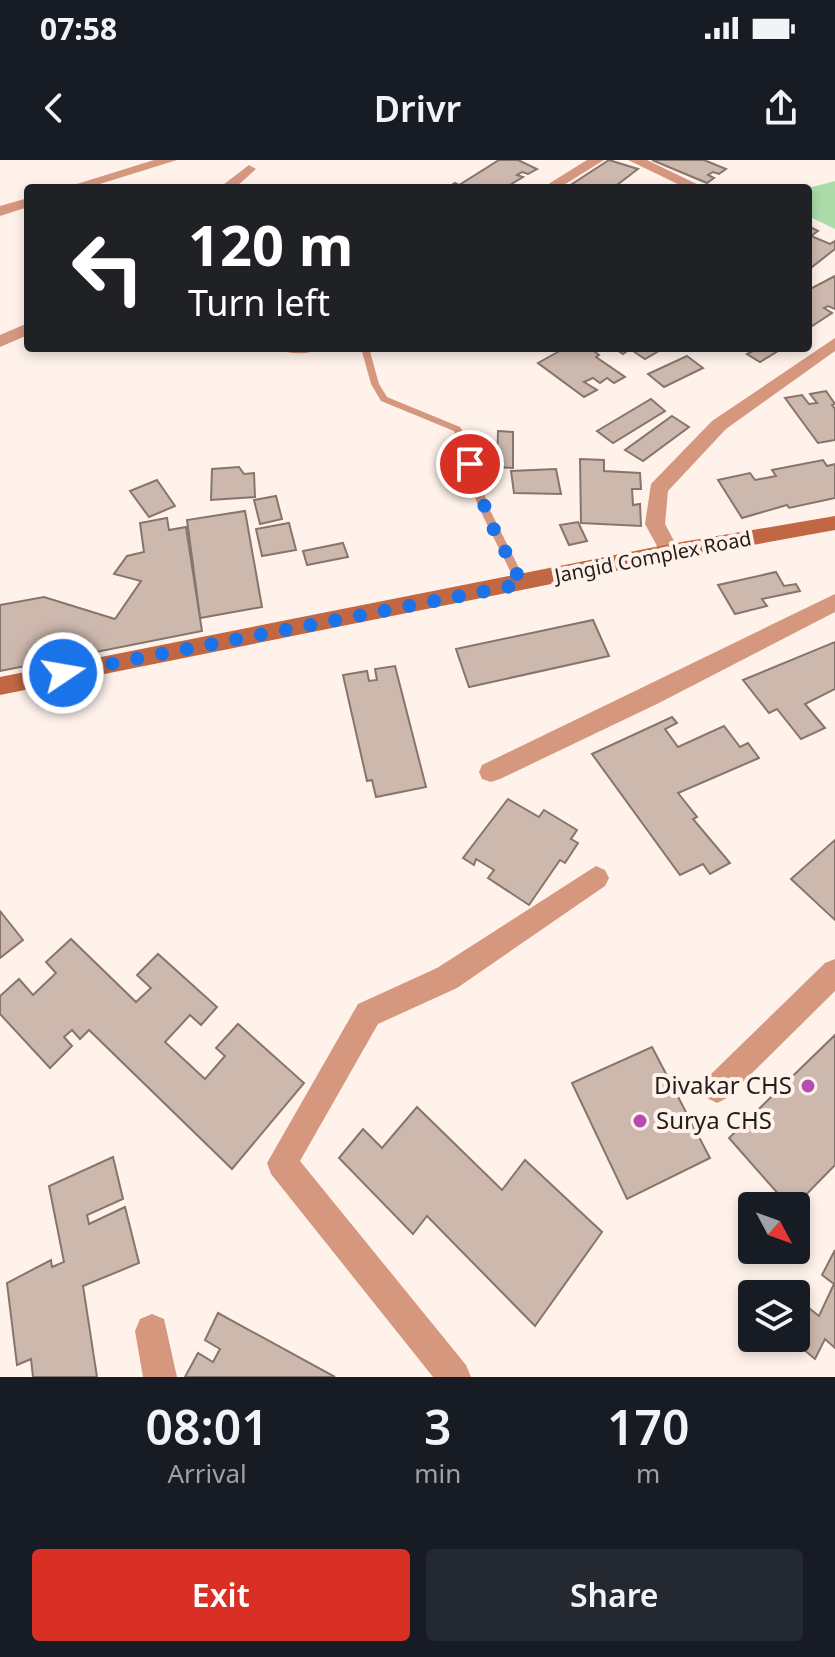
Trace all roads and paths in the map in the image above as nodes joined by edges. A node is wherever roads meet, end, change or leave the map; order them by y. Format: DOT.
graph roads {
  1 [pos="170,160"];
  2 [pos="597,160"];
  3 [pos="635,160"];
  4 [pos="127,166"];
  5 [pos="249,169"];
  6 [pos="81,184"];
  7 [pos="231,184"];
  8 [pos="556,184"];
  9 [pos="689,184"];
  10 [pos="24,203"];
  11 [pos="0,211"];
  12 [pos="24,330"];
  13 [pos="0,342"];
  14 [pos="835,343"];
  15 [pos="366,352"];
  16 [pos="835,523"];
  17 [pos="670,552"];
  18 [pos="522,584"];
  19 [pos="835,602"];
  20 [pos="0,686"];
  21 [pos="491,772"];
  22 [pos="596,878"];
  23 [pos="835,972"];
  24 [pos="717,1088"];
  25 [pos="152,1331"];
  26 [pos="160,1377"];
  27 [pos="454,1377"];
  1 -- 4 [label="street"];
  2 -- 8 [label="street"];
  3 -- 9 [label="street"];
  4 -- 6 [label="street"];
  5 -- 7 [label="street"];
  10 -- 11 [label="street"];
  12 -- 13 [label="street"];
  14 -- 17 [label="street"];
  15 -- 18 [label="lane"];
  16 -- 17 [label="street, Jangid Complex Road"];
  17 -- 18 [label="street, Jangid Complex Road"];
  18 -- 20 [label="street, Jangid Complex Road"];
  19 -- 21 [label="street"];
  22 -- 27 [label="street"];
  23 -- 24 [label="street"];
  25 -- 26 [label="street"];
}
